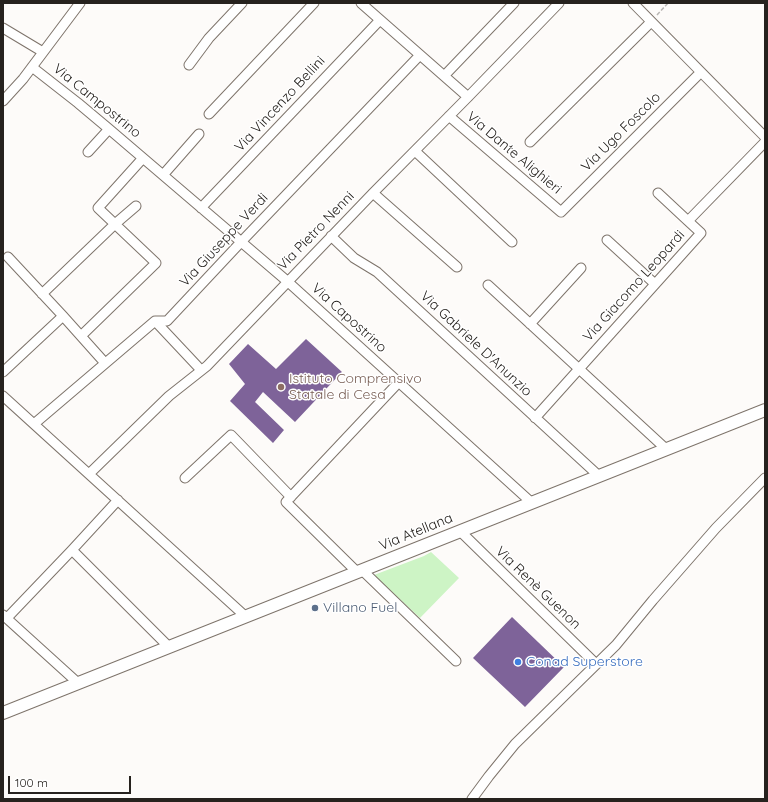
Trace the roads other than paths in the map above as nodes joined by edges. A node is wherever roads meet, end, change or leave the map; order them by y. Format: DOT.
graph roads {
  1 [pos="80,3"];
  2 [pos="242,3"];
  3 [pos="314,3"];
  4 [pos="361,3"];
  5 [pos="514,3"];
  6 [pos="559,3"];
  7 [pos="633,3"];
  8 [pos="380,20"];
  9 [pos="652,22"];
  10 [pos="3,28"];
  11 [pos="43,52"];
  12 [pos="420,55"];
  13 [pos="189,65"];
  14 [pos="32,67"];
  15 [pos="701,72"];
  16 [pos="444,76"];
  17 [pos="468,97"];
  18 [pos="3,102"];
  19 [pos="209,114"];
  20 [pos="449,116"];
  21 [pos="109,129"];
  22 [pos="199,134"];
  23 [pos="765,137"];
  24 [pos="530,142"];
  25 [pos="765,142"];
  26 [pos="415,151"];
  27 [pos="88,152"];
  28 [pos="143,158"];
  29 [pos="163,175"];
  30 [pos="373,193"];
  31 [pos="658,193"];
  32 [pos="136,206"];
  33 [pos="201,208"];
  34 [pos="561,212"];
  35 [pos="688,221"];
  36 [pos="115,224"];
  37 [pos="331,236"];
  38 [pos="607,240"];
  39 [pos="241,242"];
  40 [pos="512,242"];
  41 [pos="8,257"];
  42 [pos="456,267"];
  43 [pos="581,268"];
  44 [pos="287,281"];
  45 [pos="655,284"];
  46 [pos="488,285"];
  47 [pos="42,294"];
  48 [pos="63,316"];
  49 [pos="155,321"];
  50 [pos="530,324"];
  51 [pos="81,336"];
  52 [pos="106,363"];
  53 [pos="579,369"];
  54 [pos="201,370"];
  55 [pos="3,372"];
  56 [pos="399,382"];
  57 [pos="3,396"];
  58 [pos="765,410"];
  59 [pos="535,418"];
  60 [pos="34,424"];
  61 [pos="666,449"];
  62 [pos="89,474"];
  63 [pos="598,476"];
  64 [pos="185,478"];
  65 [pos="765,478"];
  66 [pos="291,497"];
  67 [pos="118,500"];
  68 [pos="532,503"];
  69 [pos="460,531"];
  70 [pos="72,550"];
  71 [pos="359,571"];
  72 [pos="246,616"];
  73 [pos="5,617"];
  74 [pos="169,647"];
  75 [pos="456,661"];
  76 [pos="596,664"];
  77 [pos="78,683"];
  78 [pos="3,713"];
  79 [pos="472,799"];
  1 -- 11 [label="street"];
  2 -- 13 [label="street"];
  3 -- 19 [label="street"];
  4 -- 8 [label="street"];
  5 -- 16 [label="street"];
  6 -- 17 [label="street, Via Pietro Nenni"];
  7 -- 9 [label="street"];
  8 -- 12 [label="street"];
  8 -- 33 [label="street, Via Vincenzo Bellini"];
  9 -- 15 [label="street"];
  9 -- 24 [label="street"];
  10 -- 11 [label="street"];
  11 -- 14 [label="street"];
  12 -- 16 [label="street"];
  12 -- 39 [label="street, Via Giuseppe Verdi"];
  14 -- 18 [label="street"];
  14 -- 21 [label="street, Via Campostrino"];
  15 -- 23 [label="street"];
  15 -- 34 [label="street, Via Ugo Foscolo"];
  16 -- 17 [label="street"];
  17 -- 20 [label="street, Via Pietro Nenni"];
  20 -- 26 [label="street, Via Pietro Nenni"];
  20 -- 34 [label="street, Via Dante Alighieri"];
  21 -- 27 [label="street"];
  21 -- 28 [label="street, Via Campostrino"];
  22 -- 29 [label="street"];
  25 -- 35 [label="street, Via Giacomo Leopardi"];
  26 -- 30 [label="street, Via Pietro Nenni"];
  26 -- 40 [label="street"];
  28 -- 29 [label="street, Via Capostrino"];
  28 -- 36 [label="street"];
  29 -- 33 [label="street, Via Capostrino"];
  30 -- 37 [label="street, Via Pietro Nenni"];
  30 -- 42 [label="street"];
  31 -- 35 [label="street"];
  32 -- 36 [label="street"];
  33 -- 39 [label="street, Via Capostrino"];
  35 -- 45 [label="street, Via Giacomo Leopardi"];
  36 -- 47 [label="street"];
  36 -- 51 [label="street"];
  37 -- 44 [label="street, Via Pietro Nenni"];
  37 -- 59 [label="street, Via Gabriele D'Anunzio"];
  38 -- 45 [label="street"];
  39 -- 44 [label="street, Via Capostrino"];
  39 -- 49 [label="street, Via Giuseppe Verdi"];
  41 -- 47 [label="street"];
  43 -- 50 [label="street"];
  44 -- 54 [label="street, Via Pietro Nenni"];
  44 -- 56 [label="street, Via Capostrino"];
  45 -- 53 [label="street, Via Giacomo Leopardi"];
  46 -- 50 [label="street"];
  47 -- 48 [label="street"];
  48 -- 51 [label="street"];
  48 -- 55 [label="street"];
  49 -- 52 [label="street, Via Giuseppe Verdi"];
  49 -- 54 [label="street"];
  50 -- 53 [label="street"];
  51 -- 52 [label="street"];
  52 -- 60 [label="street, Via Giuseppe Verdi"];
  53 -- 59 [label="street, Via Giacomo Leopardi"];
  53 -- 61 [label="street"];
  54 -- 62 [label="street, Via Pietro Nenni"];
  56 -- 66 [label="street"];
  56 -- 68 [label="street, Via Capostrino"];
  57 -- 60 [label="street"];
  58 -- 61 [label="main road, Via Atellana"];
  59 -- 63 [label="street, Via Gabriele D'Anunzio"];
  60 -- 62 [label="street"];
  61 -- 63 [label="main road, Via Atellana"];
  62 -- 67 [label="street"];
  63 -- 68 [label="main road, Via Atellana"];
  64 -- 66 [label="street"];
  65 -- 76 [label="street"];
  66 -- 71 [label="street"];
  67 -- 70 [label="street"];
  67 -- 72 [label="street"];
  68 -- 69 [label="main road, Via Atellana"];
  69 -- 71 [label="main road, Via Atellana"];
  69 -- 76 [label="street, Via Renè Guenon"];
  70 -- 73 [label="street"];
  70 -- 74 [label="street"];
  71 -- 72 [label="main road, Via Atellana"];
  71 -- 75 [label="street"];
  72 -- 74 [label="main road, Via Atellana"];
  73 -- 77 [label="street"];
  74 -- 77 [label="main road, Via Atellana"];
  76 -- 79 [label="street"];
  77 -- 78 [label="main road, Via Atellana"];
}
